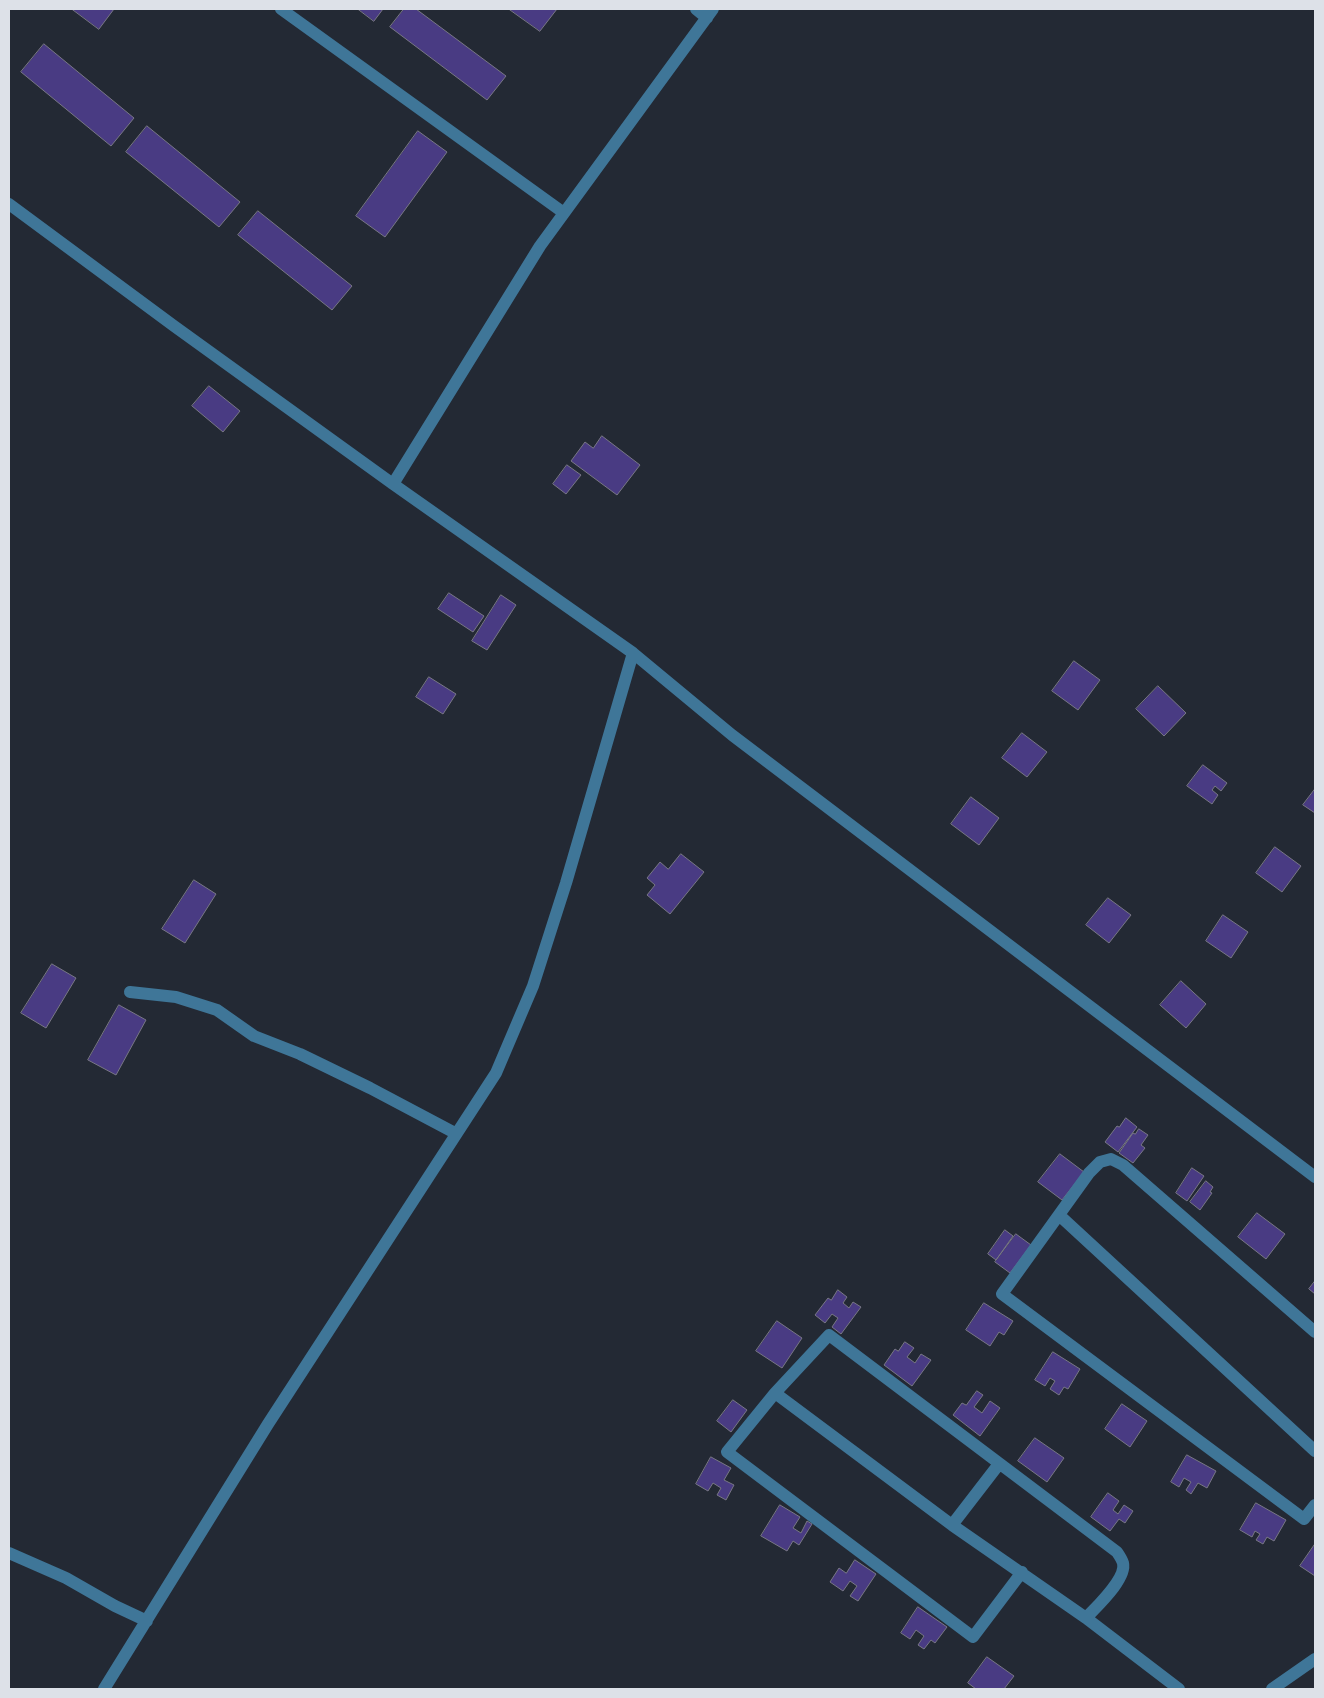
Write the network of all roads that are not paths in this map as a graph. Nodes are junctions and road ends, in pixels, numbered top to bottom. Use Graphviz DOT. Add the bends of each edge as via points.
graph roads {
  1 [pos="280,9"];
  2 [pos="696,9"];
  3 [pos="710,13"];
  4 [pos="9,204"];
  5 [pos="564,213"];
  6 [pos="393,484"];
  7 [pos="634,653"];
  8 [pos="130,992"];
  9 [pos="456,1133"];
  10 [pos="1315,1177"];
  11 [pos="1059,1215"];
  12 [pos="1315,1332"];
  13 [pos="775,1393"];
  14 [pos="1315,1451"];
  15 [pos="999,1464"];
  16 [pos="1315,1505"];
  17 [pos="952,1525"];
  18 [pos="9,1553"];
  19 [pos="1022,1572"];
  20 [pos="1086,1618"];
  21 [pos="147,1621"];
  22 [pos="1315,1659"];
  23 [pos="104,1689"];
  24 [pos="1180,1689"];
  25 [pos="1272,1689"];
  1 -- 5 [label="street"];
  2 -- 3 [label="street"];
  3 -- 5 [label="street"];
  4 -- 6 [label="street"];
  5 -- 6 [label="street" via="540,246"];
  6 -- 7 [label="street"];
  7 -- 9 [label="street" via="533,986 496,1073"];
  7 -- 10 [label="street" via="732,735"];
  8 -- 9 [label="street" via="176,997 217,1010 254,1036 300,1054"];
  9 -- 21 [label="street" via="268,1424"];
  11 -- 12 [label="street" via="1089,1173 1100,1162 1111,1159 1123,1165"];
  11 -- 14 [label="street"];
  11 -- 16 [label="street" via="1002,1294 1304,1519"];
  13 -- 15 [label="street" via="829,1335"];
  13 -- 17 [label="street"];
  13 -- 19 [label="street" via="727,1452 972,1637"];
  15 -- 17 [label="street"];
  15 -- 20 [label="street" via="1117,1552 1123,1564 1122,1574"];
  17 -- 19 [label="street"];
  18 -- 21 [label="street" via="66,1578"];
  19 -- 20 [label="street"];
  20 -- 24 [label="street"];
  21 -- 23 [label="street"];
  22 -- 25 [label="street"];
}
